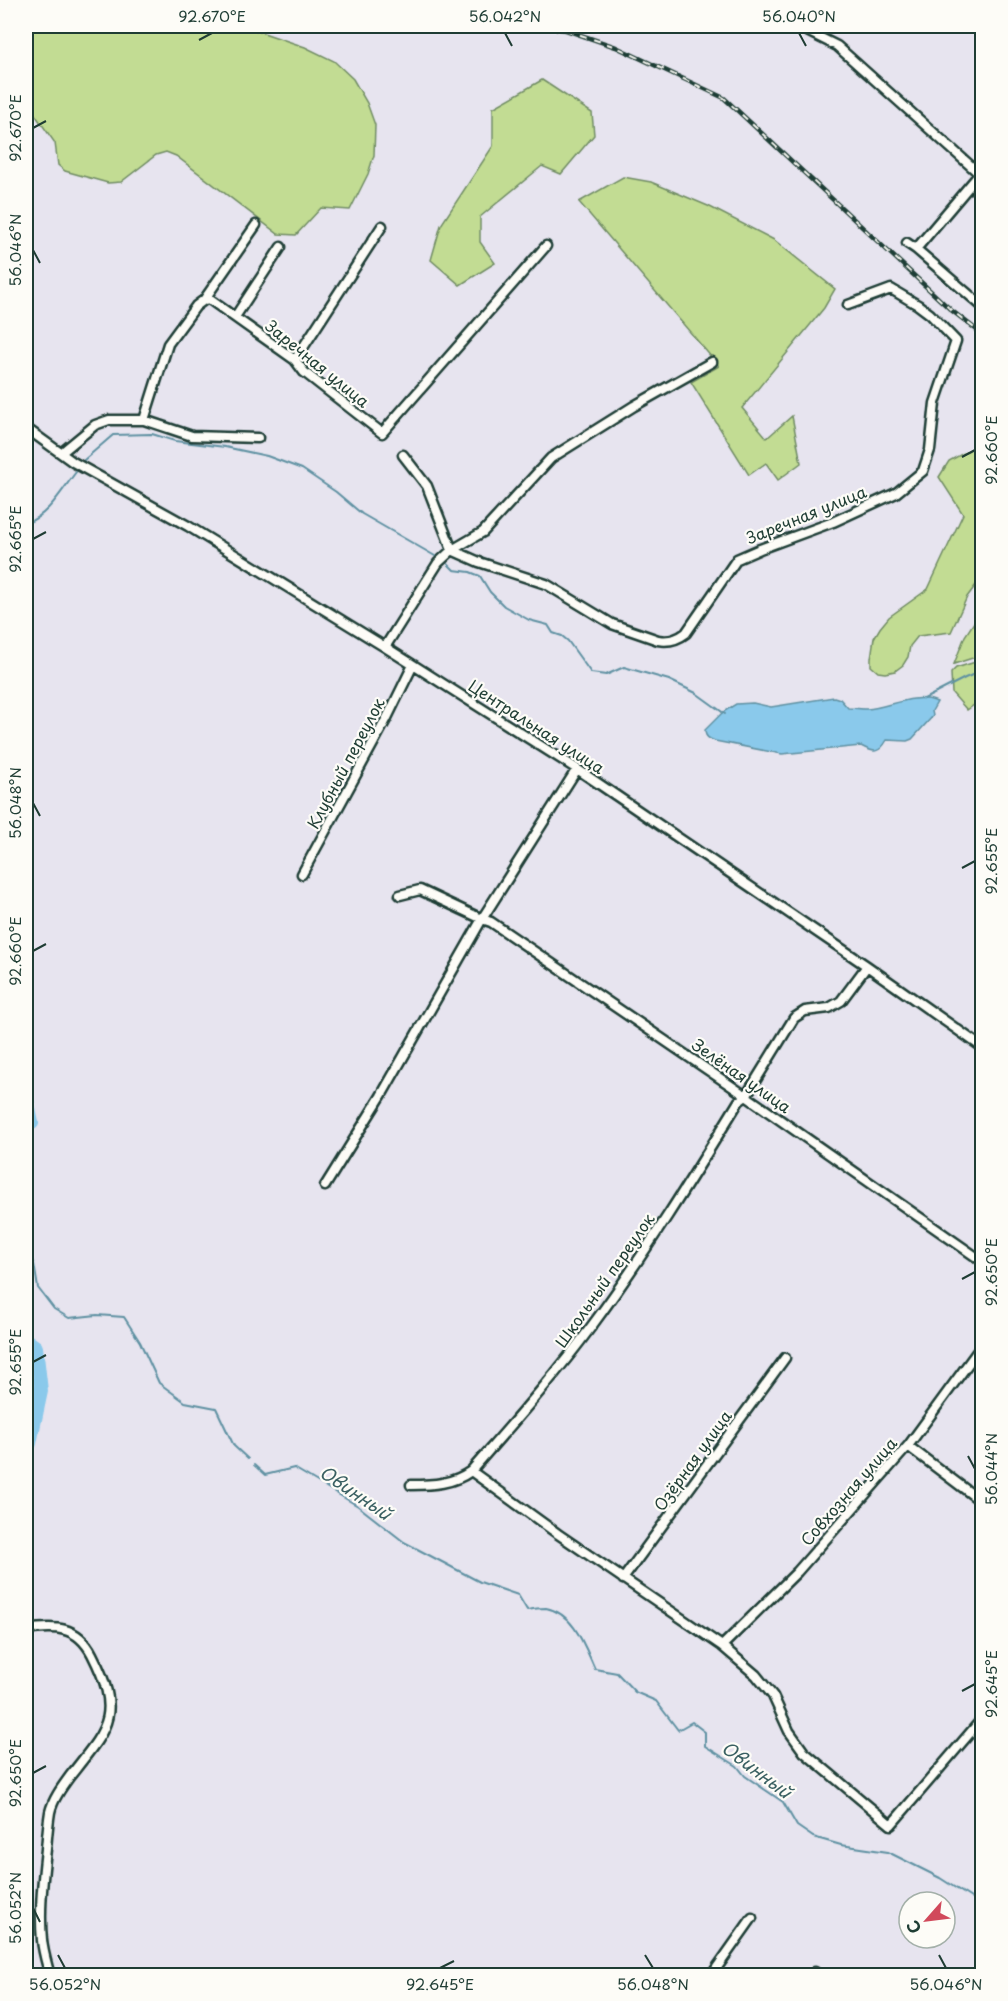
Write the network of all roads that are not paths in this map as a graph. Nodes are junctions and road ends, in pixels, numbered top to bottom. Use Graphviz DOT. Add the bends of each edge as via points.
graph roads {
  1 [pos="797,26"];
  2 [pos="982,173"];
  3 [pos="256,225"];
  4 [pos="382,226"];
  5 [pos="907,243"];
  6 [pos="546,246"];
  7 [pos="281,247"];
  8 [pos="916,249"];
  9 [pos="204,300"];
  10 [pos="849,305"];
  11 [pos="982,306"];
  12 [pos="235,317"];
  13 [pos="295,360"];
  14 [pos="712,362"];
  15 [pos="144,420"];
  16 [pos="26,428"];
  17 [pos="258,438"];
  18 [pos="61,453"];
  19 [pos="403,455"];
  20 [pos="452,550"];
  21 [pos="385,647"];
  22 [pos="413,665"];
  23 [pos="577,769"];
  24 [pos="302,874"];
  25 [pos="400,895"];
  26 [pos="482,920"];
  27 [pos="867,966"];
  28 [pos="982,1047"];
  29 [pos="746,1096"];
  30 [pos="325,1186"];
  31 [pos="982,1261"];
  32 [pos="982,1345"];
  33 [pos="785,1358"];
  34 [pos="908,1446"];
  35 [pos="471,1471"];
  36 [pos="411,1485"];
  37 [pos="982,1502"];
  38 [pos="623,1579"];
  39 [pos="26,1630"];
  40 [pos="722,1646"];
  41 [pos="982,1719"];
  42 [pos="752,1918"];
  43 [pos="50,1976"];
  44 [pos="711,1976"];
  1 -- 2 [label="street" via="837,46"];
  2 -- 8 [label="street"];
  3 -- 9 [label="street"];
  4 -- 13 [label="street"];
  5 -- 8 [label="street"];
  6 -- 13 [label="street, Заречная улица" via="382,433 304,372"];
  7 -- 12 [label="street"];
  8 -- 11 [label="street"];
  9 -- 12 [label="street, Заречная улица"];
  9 -- 15 [label="street" via="168,344"];
  10 -- 20 [label="street, Заречная улица" via="891,289 918,304 956,341 935,403 930,450 922,471 896,493 737,559 681,637 665,641 612,624 553,588"];
  12 -- 13 [label="street, Заречная улица"];
  14 -- 20 [label="street" via="550,458 483,532"];
  15 -- 17 [label="street" via="192,436"];
  15 -- 18 [label="street" via="102,421"];
  16 -- 18 [label="street, Центральная улица"];
  18 -- 21 [label="street, Центральная улица"];
  19 -- 20 [label="street" via="427,486"];
  20 -- 21 [label="street" via="438,563"];
  21 -- 22 [label="street, Центральная улица"];
  22 -- 23 [label="street, Центральная улица"];
  22 -- 24 [label="street, Клубный переулок"];
  23 -- 26 [label="street"];
  23 -- 27 [label="street, Центральная улица"];
  25 -- 26 [label="street, Зелёная улица" via="420,890"];
  26 -- 29 [label="street, Зелёная улица" via="491,922"];
  26 -- 30 [label="street"];
  27 -- 28 [label="street, Центральная улица"];
  27 -- 29 [label="street, Школьный переулок" via="842,1000 794,1018"];
  29 -- 31 [label="street, Зелёная улица"];
  29 -- 35 [label="street, Школьный переулок" via="590,1328 534,1400"];
  32 -- 34 [label="street, Совхозная улица"];
  33 -- 38 [label="street, Озёрная улица"];
  34 -- 37 [label="street"];
  34 -- 40 [label="street, Совхозная улица" via="797,1572"];
  35 -- 36 [label="street" via="452,1481"];
  35 -- 38 [label="street"];
  38 -- 40 [label="street"];
  39 -- 43 [label="street" via="63,1628 83,1640 102,1676 109,1705 102,1735 59,1790 51,1810 41,1912 42,1942"];
  40 -- 41 [label="street" via="768,1689 804,1752 891,1825"];
  42 -- 44 [label="street"];
}
